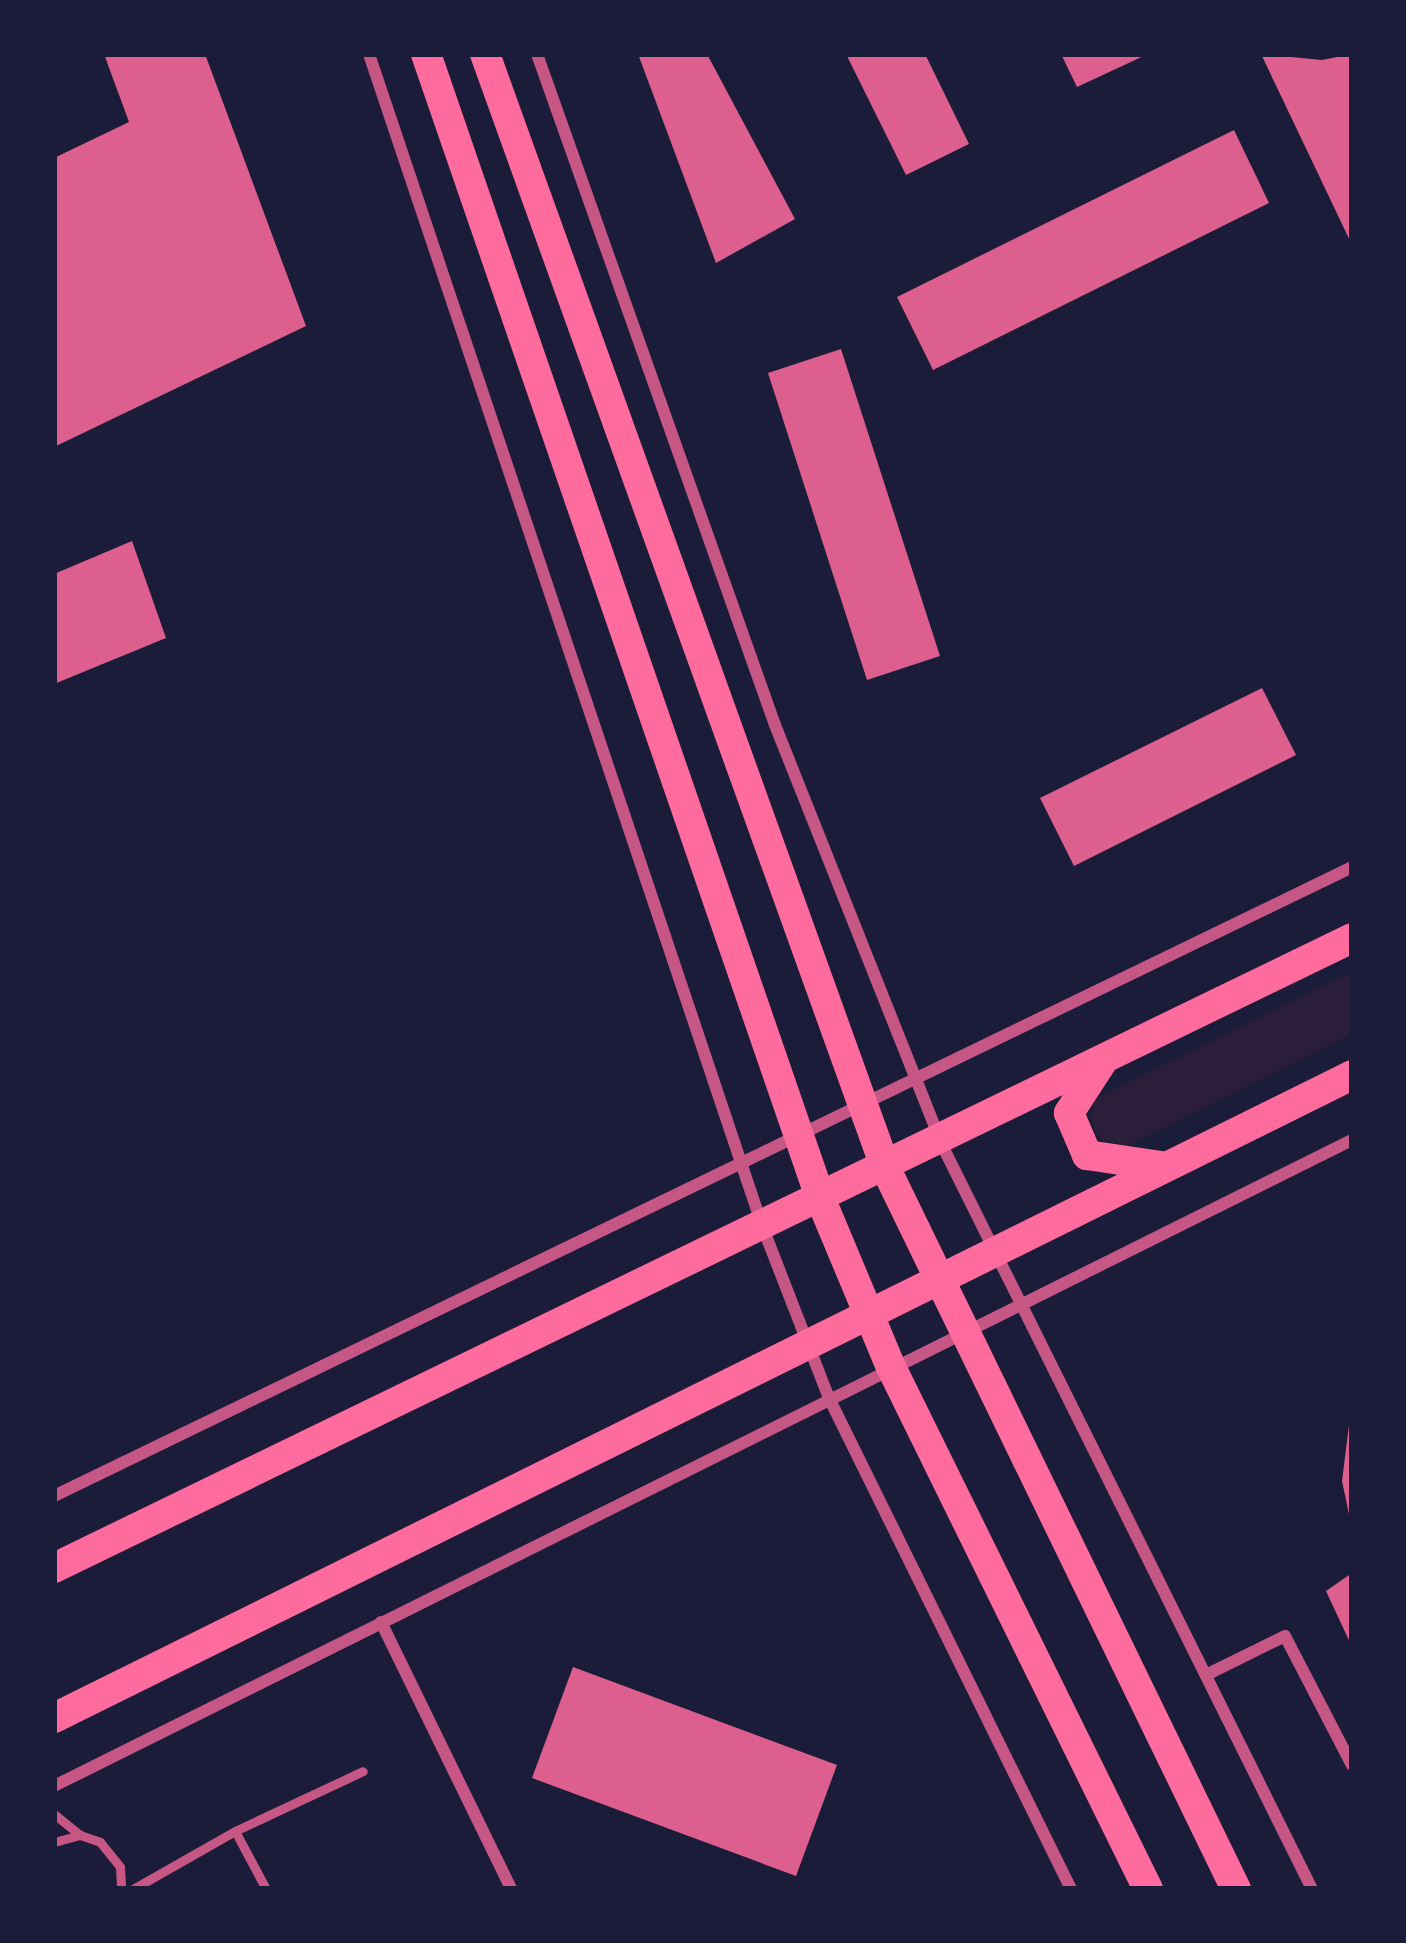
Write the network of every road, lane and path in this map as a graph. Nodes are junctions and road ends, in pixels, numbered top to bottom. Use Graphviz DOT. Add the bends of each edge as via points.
graph roads {
  1 [pos="369,54"];
  2 [pos="426,54"];
  3 [pos="485,54"];
  4 [pos="536,54"];
  5 [pos="1352,867"];
  6 [pos="1352,938"];
  7 [pos="1102,1062"];
  8 [pos="1352,1075"];
  9 [pos="917,1084"];
  10 [pos="862,1109"];
  11 [pos="1352,1140"];
  12 [pos="799,1141"];
  13 [pos="941,1143"];
  14 [pos="1161,1166"];
  15 [pos="742,1168"];
  16 [pos="886,1169"];
  17 [pos="821,1200"];
  18 [pos="763,1228"];
  19 [pos="997,1250"];
  20 [pos="941,1277"];
  21 [pos="1020,1301"];
  22 [pos="867,1313"];
  23 [pos="968,1328"];
  24 [pos="808,1339"];
  25 [pos="891,1367"];
  26 [pos="828,1396"];
  27 [pos="54,1496"];
  28 [pos="54,1568"];
  29 [pos="381,1622"];
  30 [pos="1206,1675"];
  31 [pos="54,1718"];
  32 [pos="1352,1765"];
  33 [pos="362,1771"];
  34 [pos="54,1786"];
  35 [pos="54,1814"];
  36 [pos="235,1831"];
  37 [pos="80,1835"];
  38 [pos="54,1842"];
  39 [pos="122,1889"];
  40 [pos="134,1889"];
  41 [pos="266,1889"];
  42 [pos="511,1889"];
  43 [pos="1070,1889"];
  44 [pos="1148,1889"];
  45 [pos="1236,1889"];
  46 [pos="1312,1889"];
  1 -- 15 [label="street"];
  2 -- 12 [label="main road" via="602,547"];
  3 -- 10 [label="main road"];
  4 -- 9 [label="street" via="646,344 775,724"];
  5 -- 9 [label="street"];
  6 -- 7 [label="main road"];
  7 -- 13 [label="main road"];
  7 -- 14 [label="main road" via="1069,1113 1087,1154"];
  8 -- 14 [label="main road"];
  9 -- 10 [label="street"];
  9 -- 13 [label="street"];
  10 -- 12 [label="street"];
  10 -- 16 [label="main road"];
  11 -- 21 [label="street"];
  12 -- 15 [label="street"];
  12 -- 17 [label="main road"];
  13 -- 16 [label="main road"];
  13 -- 19 [label="street"];
  14 -- 19 [label="main road"];
  15 -- 18 [label="street"];
  15 -- 27 [label="street"];
  16 -- 17 [label="main road"];
  16 -- 20 [label="main road"];
  17 -- 18 [label="main road"];
  17 -- 22 [label="main road"];
  18 -- 24 [label="street"];
  18 -- 28 [label="main road"];
  19 -- 20 [label="main road"];
  19 -- 21 [label="street"];
  20 -- 22 [label="main road"];
  20 -- 23 [label="main road"];
  21 -- 23 [label="street"];
  21 -- 30 [label="street"];
  22 -- 24 [label="main road"];
  22 -- 25 [label="main road"];
  23 -- 25 [label="street"];
  23 -- 45 [label="main road"];
  24 -- 26 [label="street"];
  24 -- 31 [label="main road"];
  25 -- 26 [label="street"];
  25 -- 44 [label="main road"];
  26 -- 29 [label="street"];
  26 -- 43 [label="street"];
  29 -- 34 [label="street"];
  29 -- 42 [label="street"];
  30 -- 32 [label="street" via="1285,1636"];
  30 -- 46 [label="street"];
  33 -- 36 [label="lane"];
  35 -- 37 [label="lane"];
  36 -- 40 [label="lane"];
  36 -- 41 [label="lane"];
  37 -- 38 [label="lane"];
  37 -- 39 [label="lane" via="112,1852"];
}
